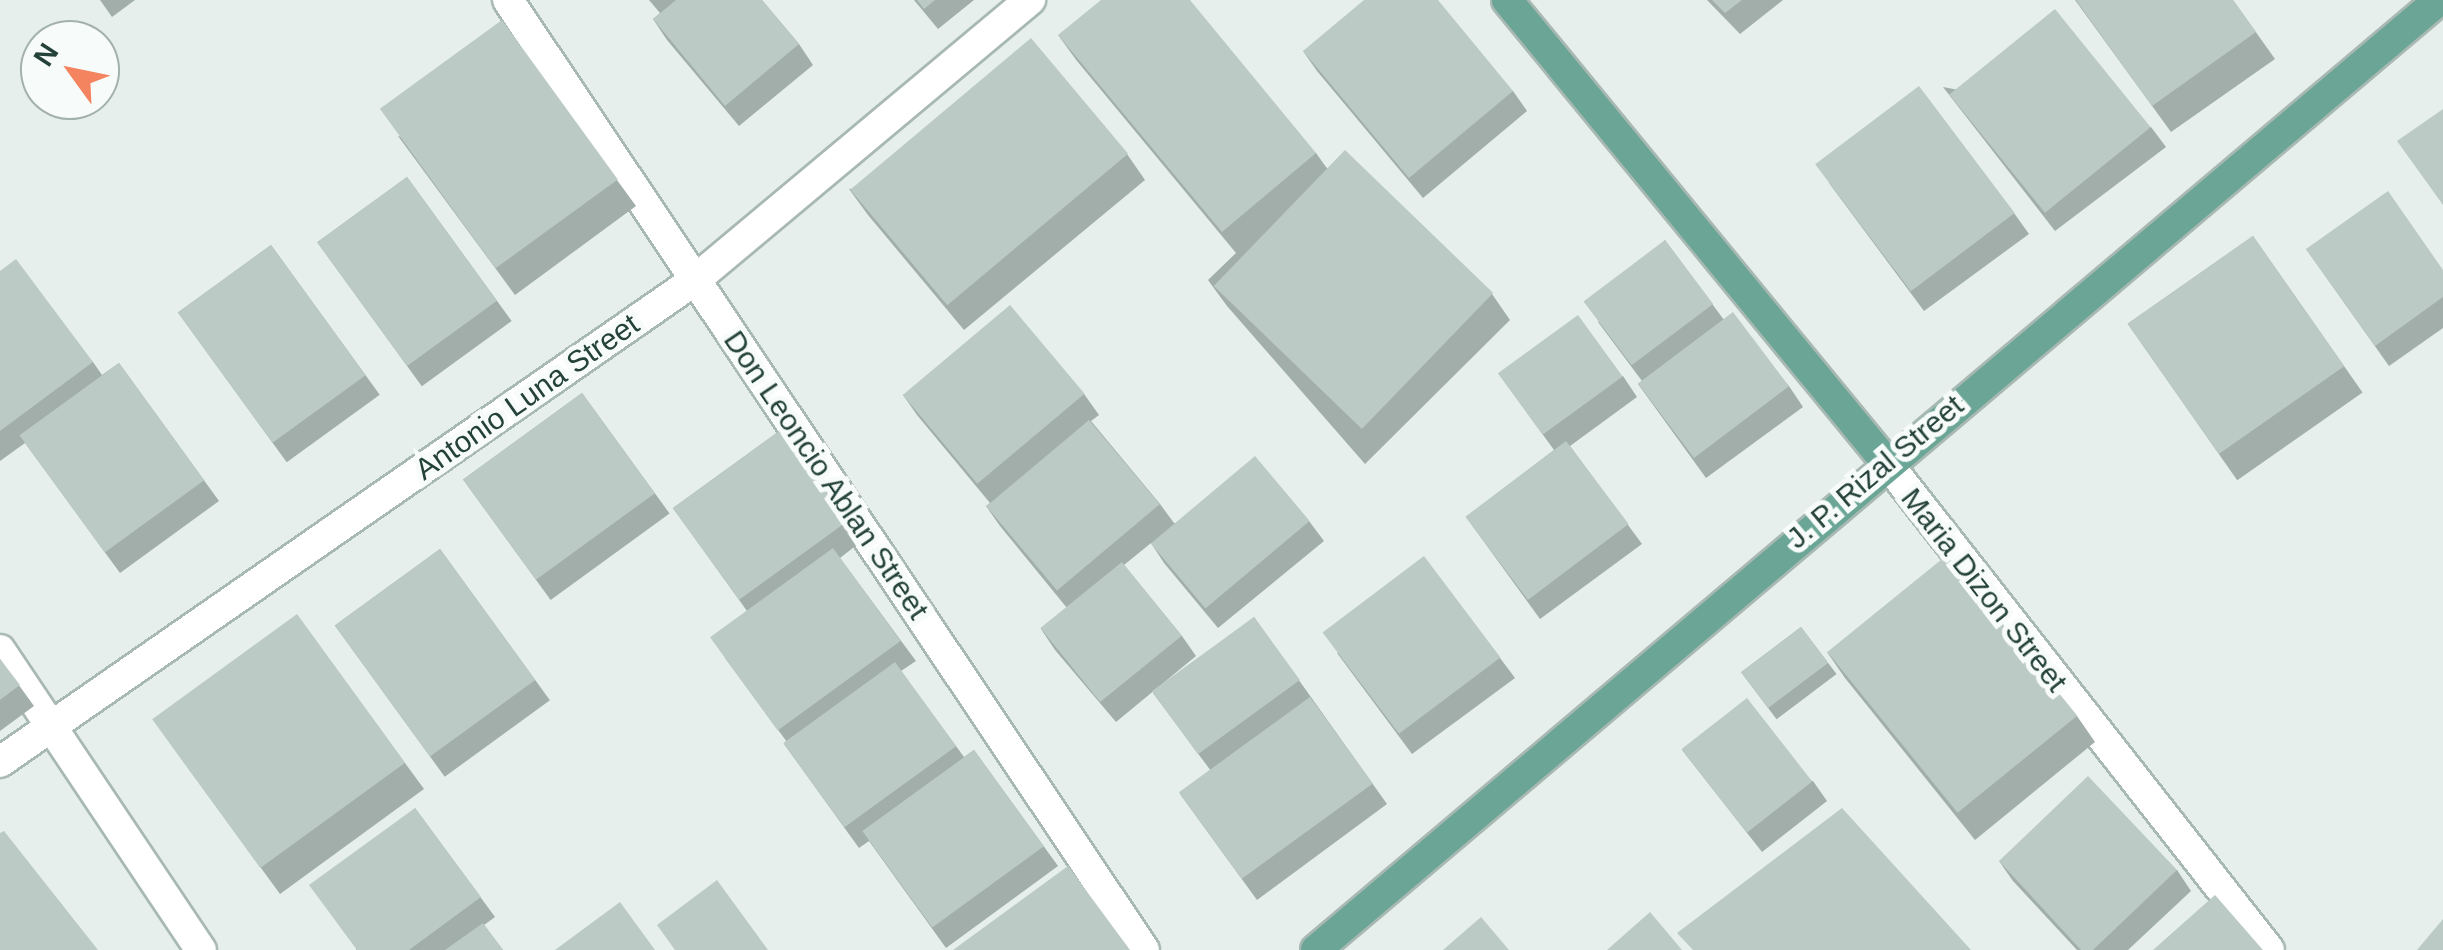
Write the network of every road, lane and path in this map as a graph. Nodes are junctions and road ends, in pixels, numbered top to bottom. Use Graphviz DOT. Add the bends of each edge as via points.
graph roads {
  1 [pos="508,0"];
  2 [pos="1030,0"];
  3 [pos="1507,0"];
  4 [pos="2439,0"];
  5 [pos="695,280"];
  6 [pos="1886,462"];
  7 [pos="0,650"];
  8 [pos="54,727"];
  9 [pos="0,762"];
  10 [pos="201,950"];
  11 [pos="1144,950"];
  12 [pos="1316,950"];
  13 [pos="2269,950"];
  1 -- 5 [label="street, Don Leoncio Ablan Street"];
  2 -- 5 [label="street, Antonio Luna Street"];
  3 -- 6 [label="main road, Maria Dizon Street"];
  4 -- 6 [label="main road, J. P. Rizal Street"];
  5 -- 8 [label="street, Antonio Luna Street"];
  5 -- 11 [label="street, Don Leoncio Ablan Street"];
  6 -- 12 [label="main road, J. P. Rizal Street"];
  6 -- 13 [label="street, Maria Dizon Street"];
  7 -- 8 [label="street"];
  8 -- 9 [label="street, Antonio Luna Street"];
  8 -- 10 [label="street"];
}
